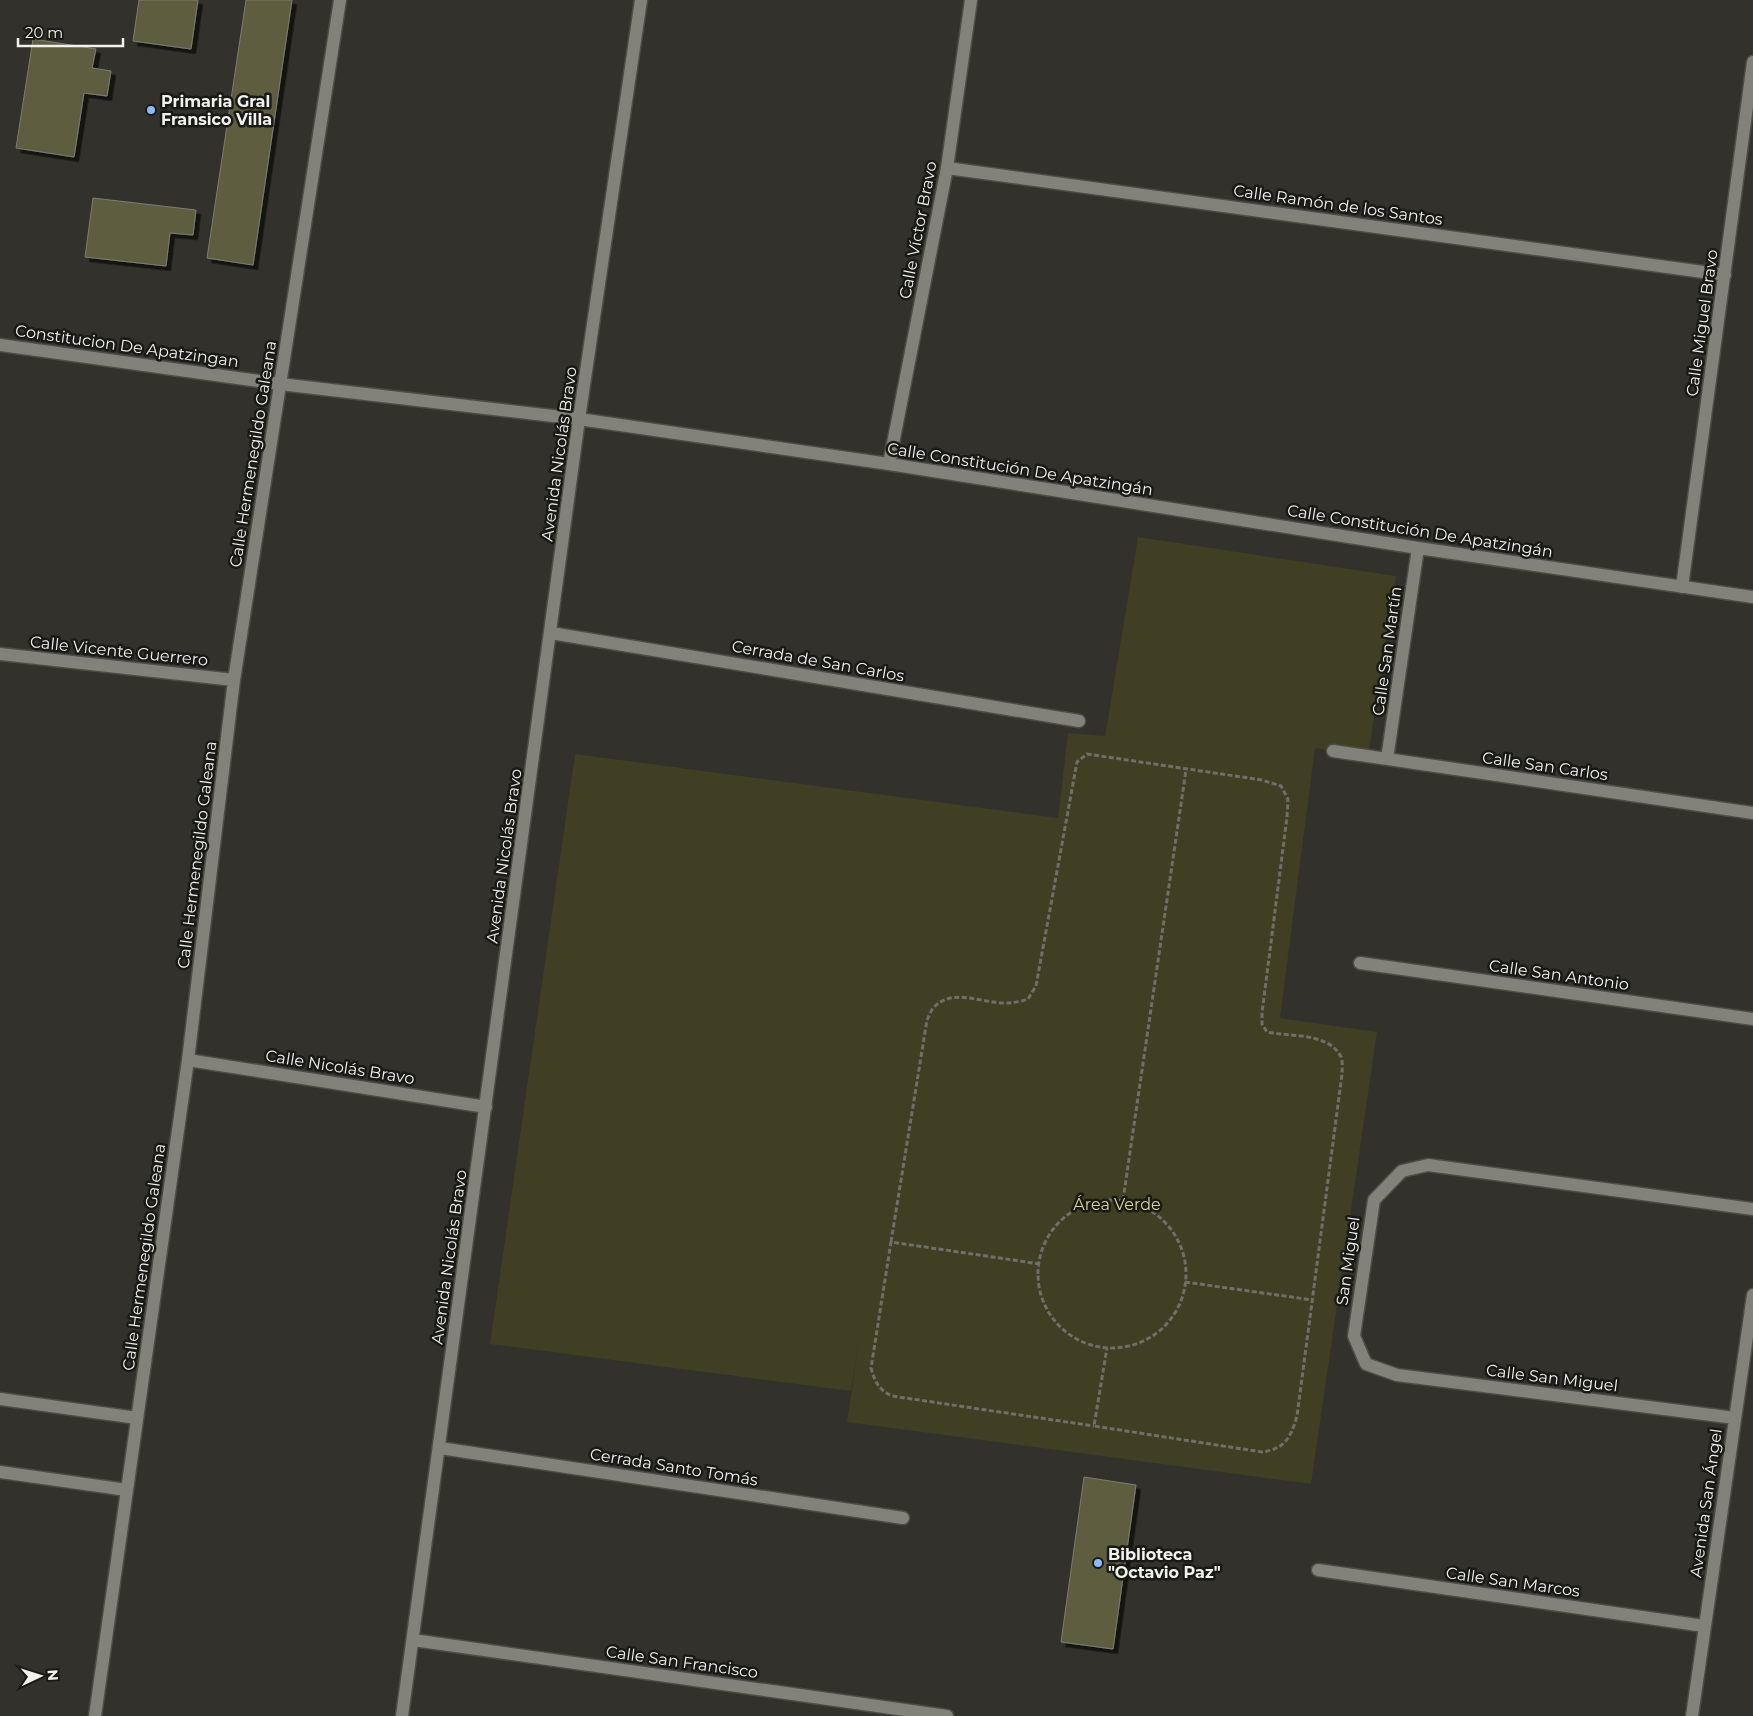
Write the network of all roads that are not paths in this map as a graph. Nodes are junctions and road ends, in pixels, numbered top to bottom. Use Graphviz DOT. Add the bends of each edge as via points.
graph roads {
  1 [pos="340,0"];
  2 [pos="641,0"];
  3 [pos="971,0"];
  4 [pos="1753,62"];
  5 [pos="947,168"];
  6 [pos="1725,275"];
  7 [pos="0,345"];
  8 [pos="280,384"];
  9 [pos="579,419"];
  10 [pos="889,464"];
  11 [pos="1418,548"];
  12 [pos="1682,587"];
  13 [pos="1753,597"];
  14 [pos="551,633"];
  15 [pos="0,654"];
  16 [pos="234,680"];
  17 [pos="1079,722"];
  18 [pos="1333,752"];
  19 [pos="1387,759"];
  20 [pos="1753,813"];
  21 [pos="1360,963"];
  22 [pos="1753,1019"];
  23 [pos="188,1060"];
  24 [pos="486,1107"];
  25 [pos="1753,1209"];
  26 [pos="1753,1295"];
  27 [pos="1366,1364"];
  28 [pos="0,1399"];
  29 [pos="137,1418"];
  30 [pos="1735,1418"];
  31 [pos="440,1448"];
  32 [pos="0,1472"];
  33 [pos="127,1490"];
  34 [pos="903,1518"];
  35 [pos="1318,1570"];
  36 [pos="1704,1626"];
  37 [pos="413,1640"];
  38 [pos="95,1716"];
  39 [pos="402,1716"];
  40 [pos="947,1716"];
  41 [pos="1692,1716"];
  1 -- 8 [label="street, Calle Hermenegildo Galeana"];
  2 -- 9 [label="street, Avenida Nicolás Bravo"];
  3 -- 5 [label="street, Calle Víctor Bravo"];
  4 -- 6 [label="street, Calle Miguel Bravo"];
  5 -- 6 [label="street, Calle Ramón de los Santos"];
  5 -- 10 [label="street, Calle Víctor Bravo"];
  6 -- 12 [label="street, Calle Miguel Bravo"];
  7 -- 8 [label="street, Constitucion De Apatzingan"];
  8 -- 9 [label="street, Calle Constitución De Apatzingán"];
  8 -- 16 [label="street, Calle Hermenegildo Galeana"];
  9 -- 10 [label="street, Calle Constitución De Apatzingán"];
  9 -- 14 [label="street, Avenida Nicolás Bravo"];
  10 -- 11 [label="street, Calle Constitución De Apatzingán"];
  11 -- 12 [label="street, Calle Constitución De Apatzingán"];
  11 -- 19 [label="street, Calle San Martín"];
  12 -- 13 [label="street, Calle Constitución De Apatzingán"];
  14 -- 17 [label="street, Cerrada de San Carlos"];
  14 -- 24 [label="street, Avenida Nicolás Bravo"];
  15 -- 16 [label="street, Calle Vicente Guerrero"];
  16 -- 23 [label="street, Calle Hermenegildo Galeana"];
  18 -- 19 [label="street, Calle San Carlos"];
  19 -- 20 [label="street, Calle San Carlos"];
  21 -- 22 [label="street, Calle San Antonio"];
  23 -- 24 [label="street, Calle Nicolás Bravo"];
  23 -- 29 [label="street, Calle Hermenegildo Galeana"];
  24 -- 31 [label="street, Avenida Nicolás Bravo"];
  25 -- 27 [label="street, San Miguel" via="1428,1165 1402,1171 1374,1200 1354,1336"];
  26 -- 30 [label="street, Avenida San Ángel"];
  27 -- 30 [label="street, Calle San Miguel" via="1397,1375"];
  28 -- 29 [label="street"];
  29 -- 33 [label="street, Calle Hermenegildo Galeana"];
  30 -- 36 [label="street, Avenida San Ángel"];
  31 -- 34 [label="street, Cerrada Santo Tomás"];
  31 -- 37 [label="street, Avenida Nicolás Bravo"];
  32 -- 33 [label="street"];
  33 -- 38 [label="street, Calle Hermenegildo Galeana"];
  35 -- 36 [label="street, Calle San Marcos"];
  36 -- 41 [label="street, Avenida San Ángel"];
  37 -- 39 [label="street, Avenida Nicolás Bravo"];
  37 -- 40 [label="street, Calle San Francisco"];
}
